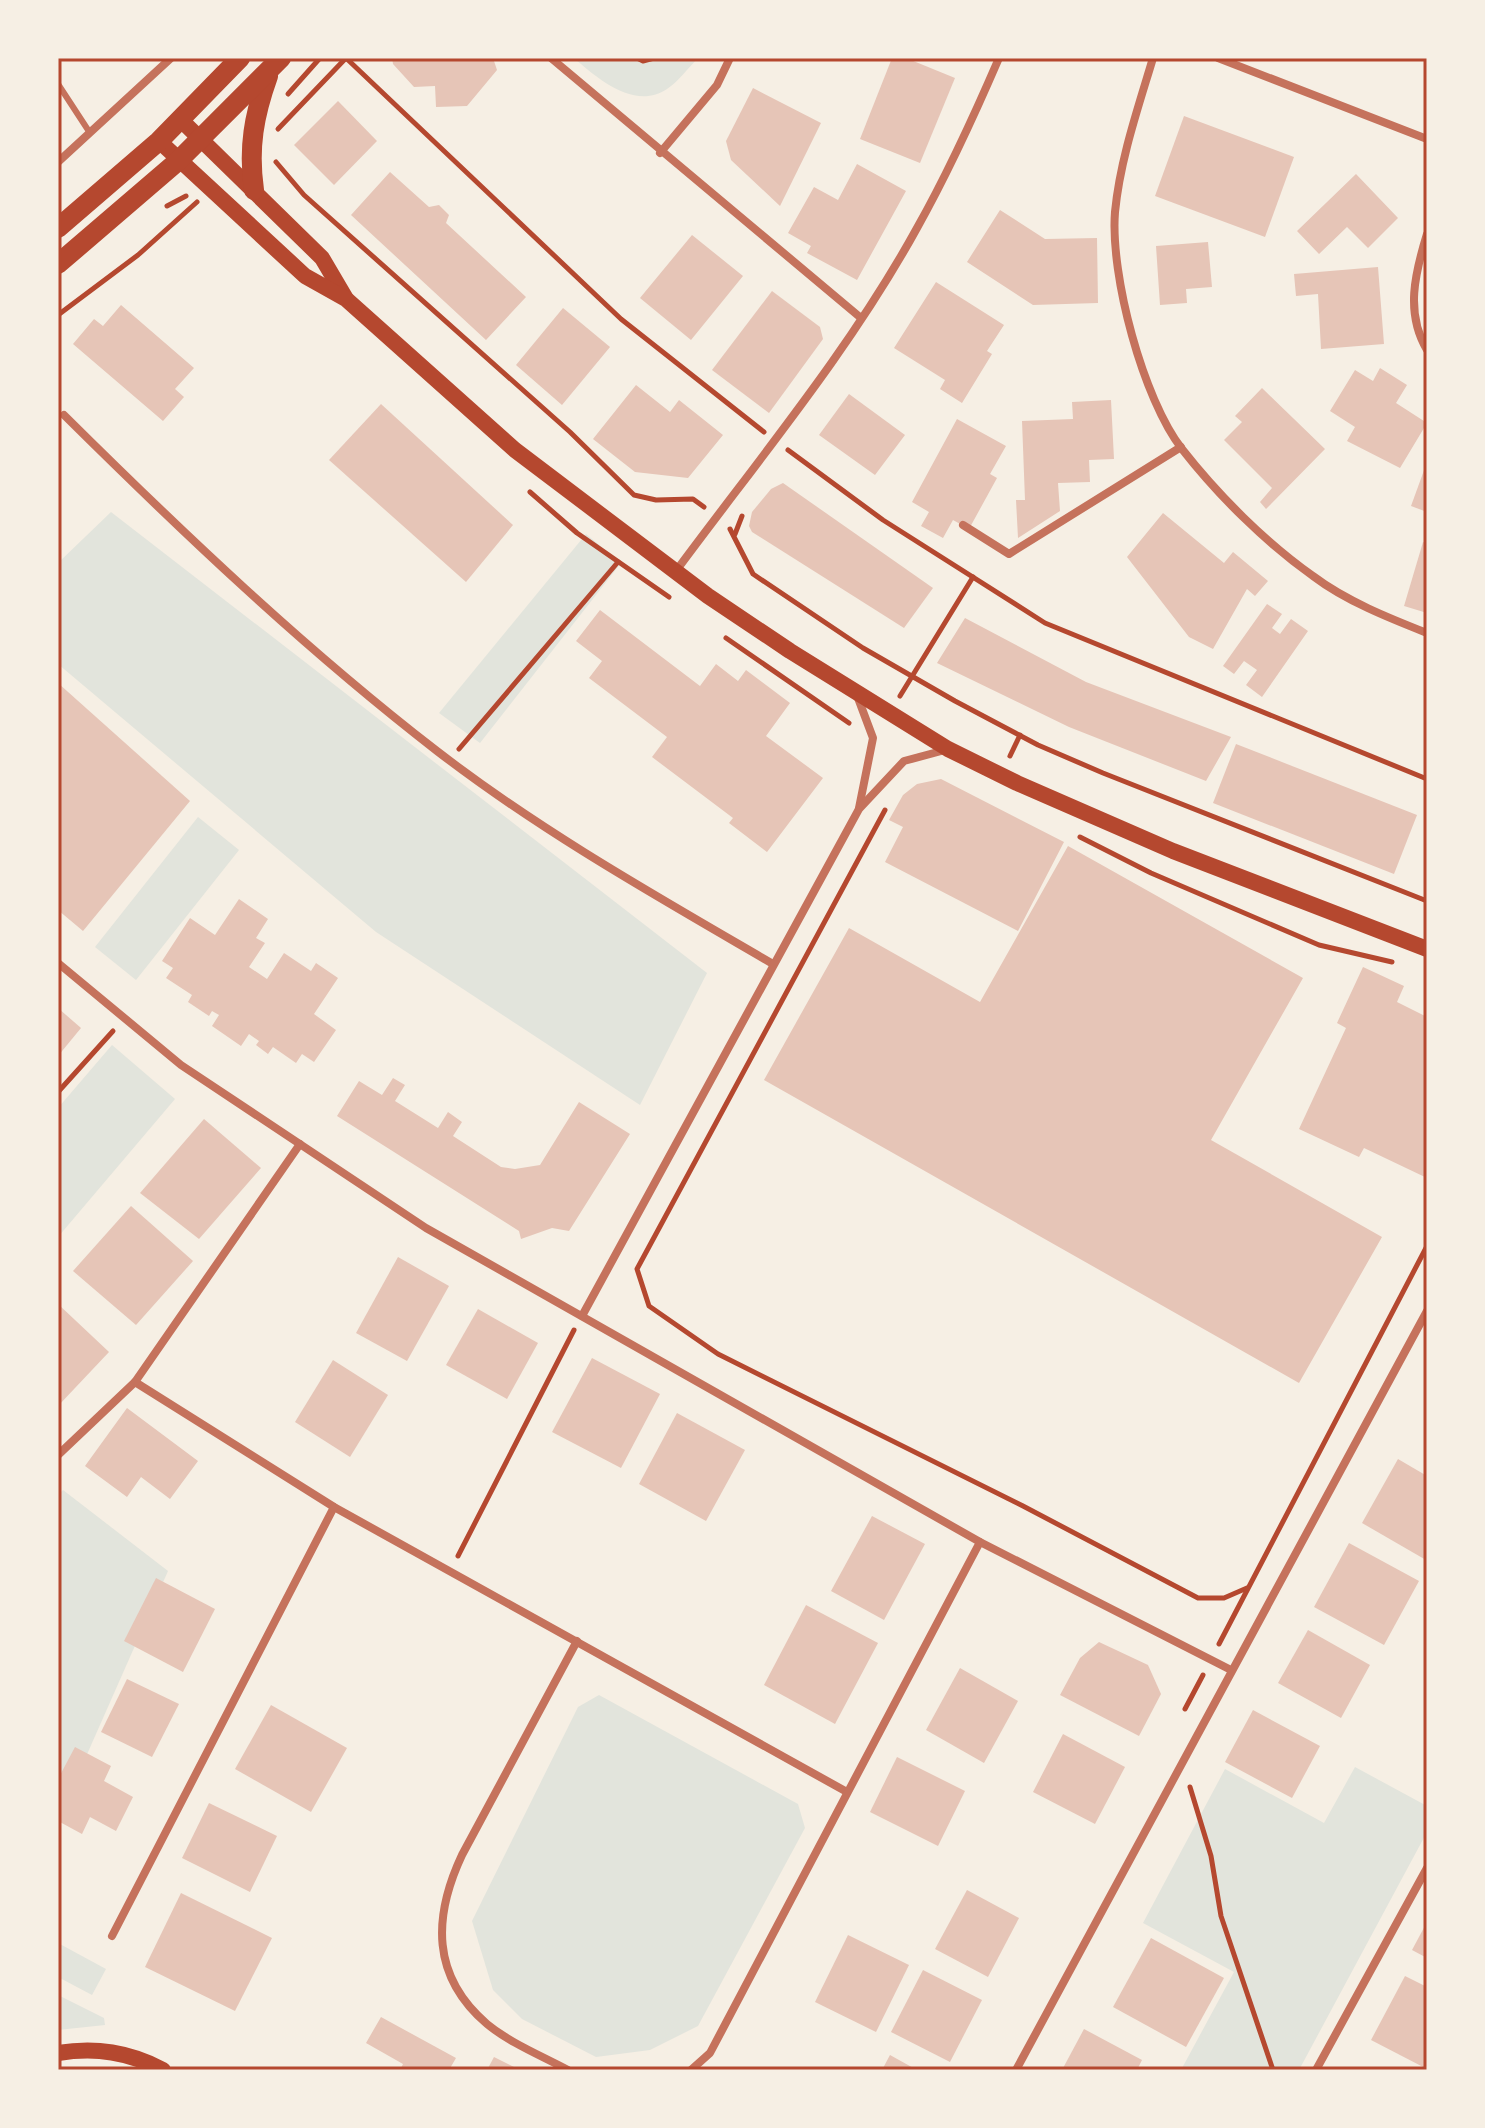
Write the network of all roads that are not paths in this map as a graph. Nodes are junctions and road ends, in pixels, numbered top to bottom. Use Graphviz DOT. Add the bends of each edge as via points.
graph roads {
  1 [pos="171,58"];
  2 [pos="240,58"];
  3 [pos="551,58"];
  4 [pos="730,58"];
  5 [pos="999,58"];
  6 [pos="1153,58"];
  7 [pos="1218,58"];
  8 [pos="276,63"];
  9 [pos="58,84"];
  10 [pos="181,120"];
  11 [pos="90,133"];
  12 [pos="1427,139"];
  13 [pos="200,140"];
  14 [pos="159,141"];
  15 [pos="660,153"];
  16 [pos="178,161"];
  17 [pos="58,162"];
  18 [pos="254,190"];
  19 [pos="58,228"];
  20 [pos="1427,234"];
  21 [pos="58,264"];
  22 [pos="346,299"];
  23 [pos="861,318"];
  24 [pos="1427,350"];
  25 [pos="64,415"];
  26 [pos="1181,447"];
  27 [pos="963,525"];
  28 [pos="675,572"];
  29 [pos="1427,633"];
  30 [pos="856,692"];
  31 [pos="948,749"];
  32 [pos="859,809"];
  33 [pos="1427,949"];
  34 [pos="58,963"];
  35 [pos="773,964"];
  36 [pos="300,1144"];
  37 [pos="1427,1311"];
  38 [pos="582,1316"];
  39 [pos="135,1382"];
  40 [pos="58,1455"];
  41 [pos="334,1507"];
  42 [pos="980,1542"];
  43 [pos="577,1641"];
  44 [pos="1231,1670"];
  45 [pos="847,1792"];
  46 [pos="1427,1868"];
  47 [pos="112,1936"];
  48 [pos="58,2053"];
  49 [pos="163,2070"];
  50 [pos="568,2070"];
  51 [pos="691,2070"];
  52 [pos="1016,2070"];
  53 [pos="1316,2070"];
  1 -- 11 [label="street"];
  2 -- 10 [label="main road"];
  3 -- 15 [label="street"];
  4 -- 15 [label="street" via="717,85"];
  5 -- 23 [label="street" via="916,230"];
  6 -- 26 [label="street" via="1115,213 1118,272 1136,346"];
  7 -- 12 [label="street"];
  8 -- 13 [label="main road"];
  8 -- 18 [label="main road" via="257,106 249,158"];
  9 -- 11 [label="lane"];
  10 -- 13 [label="main road"];
  10 -- 14 [label="main road"];
  11 -- 17 [label="street"];
  13 -- 16 [label="main road"];
  13 -- 18 [label="main road"];
  14 -- 16 [label="main road"];
  14 -- 19 [label="main road"];
  15 -- 23 [label="street"];
  16 -- 21 [label="main road"];
  16 -- 22 [label="main road" via="305,276"];
  18 -- 22 [label="main road" via="322,258"];
  20 -- 24 [label="street" via="1414,316"];
  22 -- 28 [label="main road" via="515,450"];
  23 -- 28 [label="street"];
  25 -- 35 [label="street" via="310,648 450,760 594,859"];
  26 -- 27 [label="street" via="1009,554"];
  26 -- 29 [label="street" via="1246,518 1314,577"];
  28 -- 30 [label="main road"];
  30 -- 31 [label="main road"];
  30 -- 32 [label="street" via="873,738"];
  31 -- 32 [label="street" via="904,761"];
  31 -- 33 [label="main road" via="1147,841"];
  32 -- 35 [label="street"];
  34 -- 36 [label="street" via="181,1065"];
  35 -- 38 [label="street"];
  36 -- 38 [label="street" via="426,1228"];
  36 -- 39 [label="street"];
  37 -- 44 [label="street"];
  38 -- 42 [label="street"];
  39 -- 40 [label="street"];
  39 -- 41 [label="street"];
  41 -- 43 [label="street"];
  41 -- 47 [label="street"];
  42 -- 44 [label="street"];
  42 -- 45 [label="street"];
  43 -- 45 [label="street"];
  43 -- 50 [label="street" via="462,1855 440,1917 443,1950 463,2000 489,2026"];
  44 -- 52 [label="street"];
  45 -- 51 [label="street" via="710,2053"];
  46 -- 53 [label="street"];
  48 -- 49 [label="main road" via="111,2051"];
}
